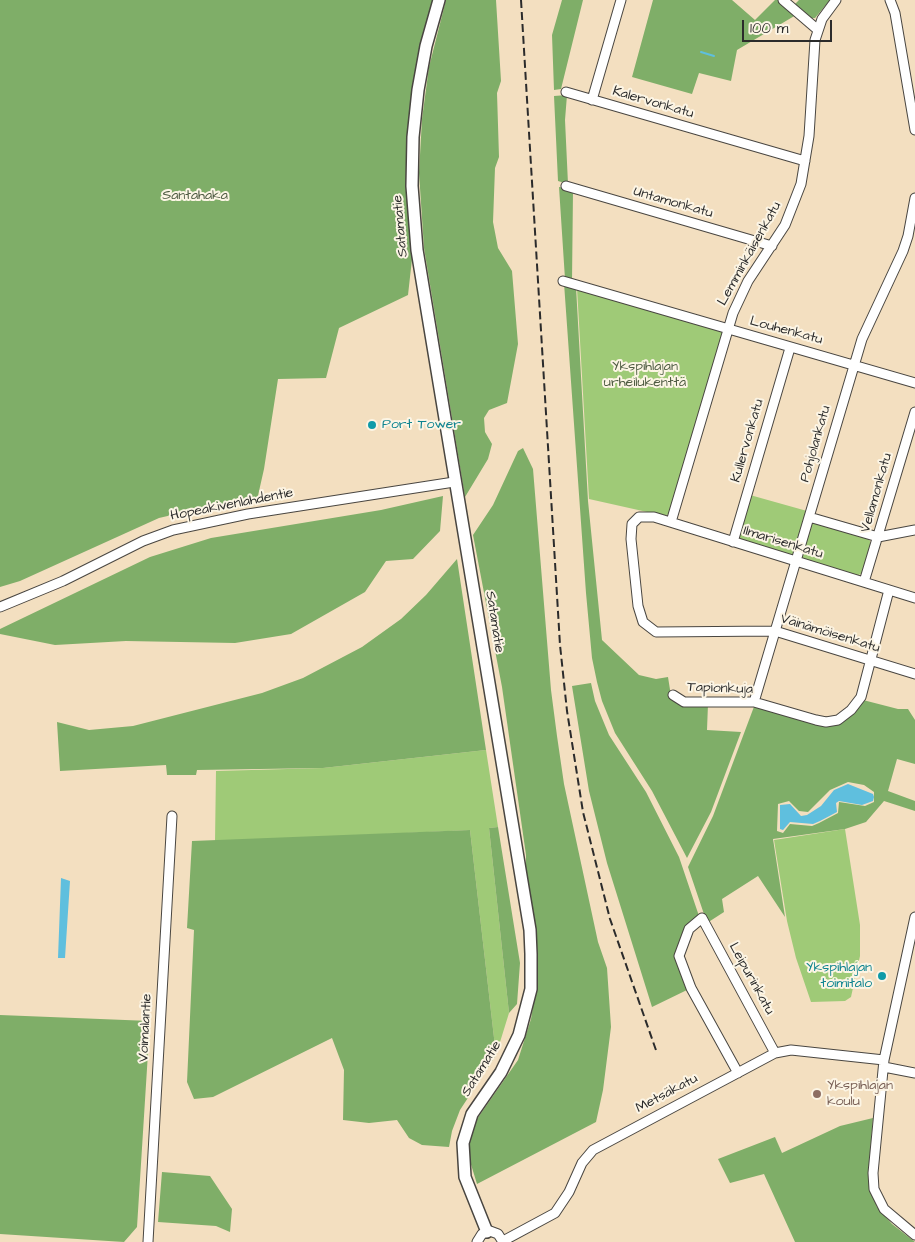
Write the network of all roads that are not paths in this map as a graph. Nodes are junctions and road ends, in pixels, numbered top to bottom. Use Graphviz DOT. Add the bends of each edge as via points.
graph roads {
  1 [pos="439,0"];
  2 [pos="621,0"];
  3 [pos="783,0"];
  4 [pos="836,0"];
  5 [pos="890,0"];
  6 [pos="818,30"];
  7 [pos="566,92"];
  8 [pos="592,100"];
  9 [pos="915,130"];
  10 [pos="805,161"];
  11 [pos="566,186"];
  12 [pos="915,198"];
  13 [pos="772,246"];
  14 [pos="563,281"];
  15 [pos="727,329"];
  16 [pos="790,348"];
  17 [pos="854,364"];
  18 [pos="915,383"];
  19 [pos="915,412"];
  20 [pos="454,482"];
  21 [pos="643,516"];
  22 [pos="809,517"];
  23 [pos="671,522"];
  24 [pos="915,530"];
  25 [pos="878,537"];
  26 [pos="733,542"];
  27 [pos="796,561"];
  28 [pos="864,582"];
  29 [pos="889,590"];
  30 [pos="915,598"];
  31 [pos="0,607"];
  32 [pos="776,631"];
  33 [pos="870,661"];
  34 [pos="915,674"];
  35 [pos="673,695"];
  36 [pos="754,702"];
  37 [pos="172,816"];
  38 [pos="915,917"];
  39 [pos="910,961"];
  40 [pos="775,1053"];
  41 [pos="884,1064"];
  42 [pos="738,1073"];
  43 [pos="915,1073"];
  44 [pos="487,1232"];
  45 [pos="915,1235"];
  46 [pos="503,1241"];
  47 [pos="148,1242"];
  48 [pos="477,1242"];
  1 -- 20 [label="main road, Satamatie" via="418,90 412,186 417,250"];
  2 -- 8 [label="street, Kalervonkatu"];
  3 -- 6 [label="street"];
  4 -- 6 [label="street, Lemminkäisenkatu"];
  5 -- 9 [label="street"];
  6 -- 10 [label="street, Lemminkäisenkatu" via="812,57"];
  7 -- 8 [label="street"];
  8 -- 10 [label="street, Kalervonkatu"];
  10 -- 13 [label="street, Lemminkäisenkatu" via="792,208"];
  11 -- 13 [label="street, Untamonkatu"];
  12 -- 17 [label="street, Pohjolankatu" via="908,236 868,321"];
  13 -- 15 [label="street, Lemminkäisenkatu" via="748,281"];
  14 -- 15 [label="street, Louhenkatu"];
  15 -- 16 [label="street, Louhenkatu"];
  15 -- 23 [label="street, Lemminkäisenkatu"];
  16 -- 17 [label="street, Louhenkatu"];
  16 -- 26 [label="street, Kullervonkatu"];
  17 -- 18 [label="street, Louhenkatu"];
  17 -- 22 [label="street, Pohjolankatu"];
  19 -- 25 [label="street, Vellamonkatu"];
  20 -- 31 [label="street, Hopeakivenlahdentie" via="248,514 173,530"];
  20 -- 44 [label="main road, Satamatie" via="530,930 531,989 517,1040 496,1082 472,1114 463,1143 465,1177"];
  21 -- 23 [label="street, Ilmarisenkatu"];
  21 -- 32 [label="street, Väinämöisenkatu" via="632,524 631,540 638,606 643,622 649,628 663,634"];
  22 -- 25 [label="street"];
  22 -- 27 [label="street, Pohjolankatu"];
  23 -- 26 [label="street, Ilmarisenkatu"];
  24 -- 25 [label="street"];
  25 -- 28 [label="street, Vellamonkatu"];
  26 -- 27 [label="street, Ilmarisenkatu"];
  27 -- 28 [label="street, Ilmarisenkatu"];
  27 -- 32 [label="street, Pohjolankatu"];
  28 -- 29 [label="street, Ilmarisenkatu"];
  29 -- 30 [label="street, Ilmarisenkatu"];
  29 -- 33 [label="street"];
  32 -- 33 [label="street, Väinämöisenkatu"];
  32 -- 36 [label="street, Pohjolankatu"];
  33 -- 34 [label="street, Väinämöisenkatu"];
  33 -- 36 [label="street, Tapionkuja" via="861,697 838,720 826,722"];
  35 -- 36 [label="street, Tapionkuja" via="684,702"];
  37 -- 47 [label="street, Voimalantie"];
  38 -- 39 [label="street"];
  39 -- 41 [label="street"];
  40 -- 41 [label="street, Metsäkatu" via="791,1050"];
  40 -- 42 [label="street, Metsäkatu"];
  40 -- 42 [label="street, Leipurinkatu" via="702,918 689,930 679,956 691,988"];
  41 -- 43 [label="street, Metsäkatu"];
  41 -- 45 [label="street" via="874,1189 884,1209"];
  42 -- 46 [label="street, Metsäkatu" via="593,1150 582,1163 569,1192 555,1212"];
  44 -- 46 [label="street" via="498,1234"];
  44 -- 48 [label="street"];
}
